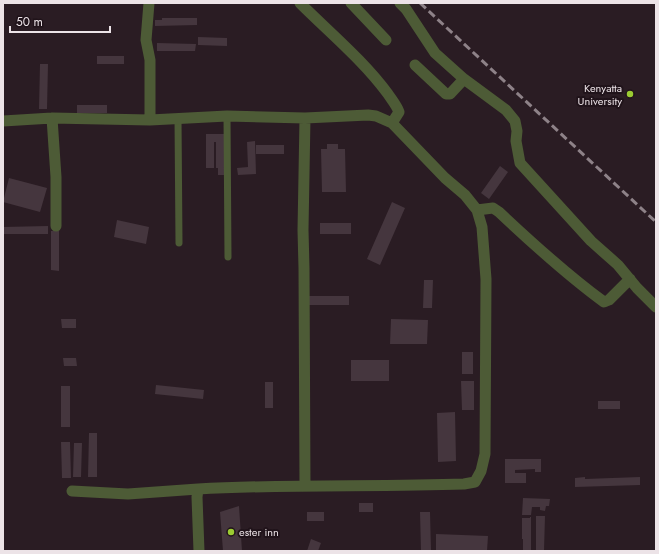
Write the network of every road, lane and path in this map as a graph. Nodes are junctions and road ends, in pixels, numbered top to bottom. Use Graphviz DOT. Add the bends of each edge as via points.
graph roads {
  1 [pos="149,3"];
  2 [pos="300,3"];
  3 [pos="352,3"];
  4 [pos="400,3"];
  5 [pos="386,40"];
  6 [pos="415,65"];
  7 [pos="464,79"];
  8 [pos="227,116"];
  9 [pos="52,118"];
  10 [pos="178,118"];
  11 [pos="305,118"];
  12 [pos="150,120"];
  13 [pos="3,121"];
  14 [pos="392,123"];
  15 [pos="478,210"];
  16 [pos="56,226"];
  17 [pos="179,243"];
  18 [pos="228,257"];
  19 [pos="630,279"];
  20 [pos="656,307"];
  21 [pos="305,486"];
  22 [pos="198,489"];
  23 [pos="72,491"];
  24 [pos="200,551"];
  1 -- 12 [label="street" via="146,40 150,71"];
  2 -- 14 [label="street" via="383,88 398,108 399,112"];
  3 -- 5 [label="street"];
  4 -- 7 [label="street" via="435,53"];
  6 -- 7 [label="street" via="446,94 450,94"];
  7 -- 19 [label="street" via="506,110 516,121 520,162"];
  8 -- 10 [label="street"];
  8 -- 11 [label="street"];
  8 -- 18 [label="lane"];
  9 -- 12 [label="street"];
  9 -- 13 [label="street"];
  9 -- 16 [label="street"];
  10 -- 12 [label="street"];
  10 -- 17 [label="lane"];
  11 -- 14 [label="street" via="368,115"];
  11 -- 21 [label="street"];
  14 -- 15 [label="street"];
  15 -- 19 [label="street" via="493,208 499,212 570,276 604,302"];
  15 -- 21 [label="street" via="486,279 486,410 485,454 481,472 475,482 392,486"];
  19 -- 20 [label="street"];
  21 -- 22 [label="street"];
  22 -- 23 [label="street" via="128,494"];
  22 -- 24 [label="street"];
}
